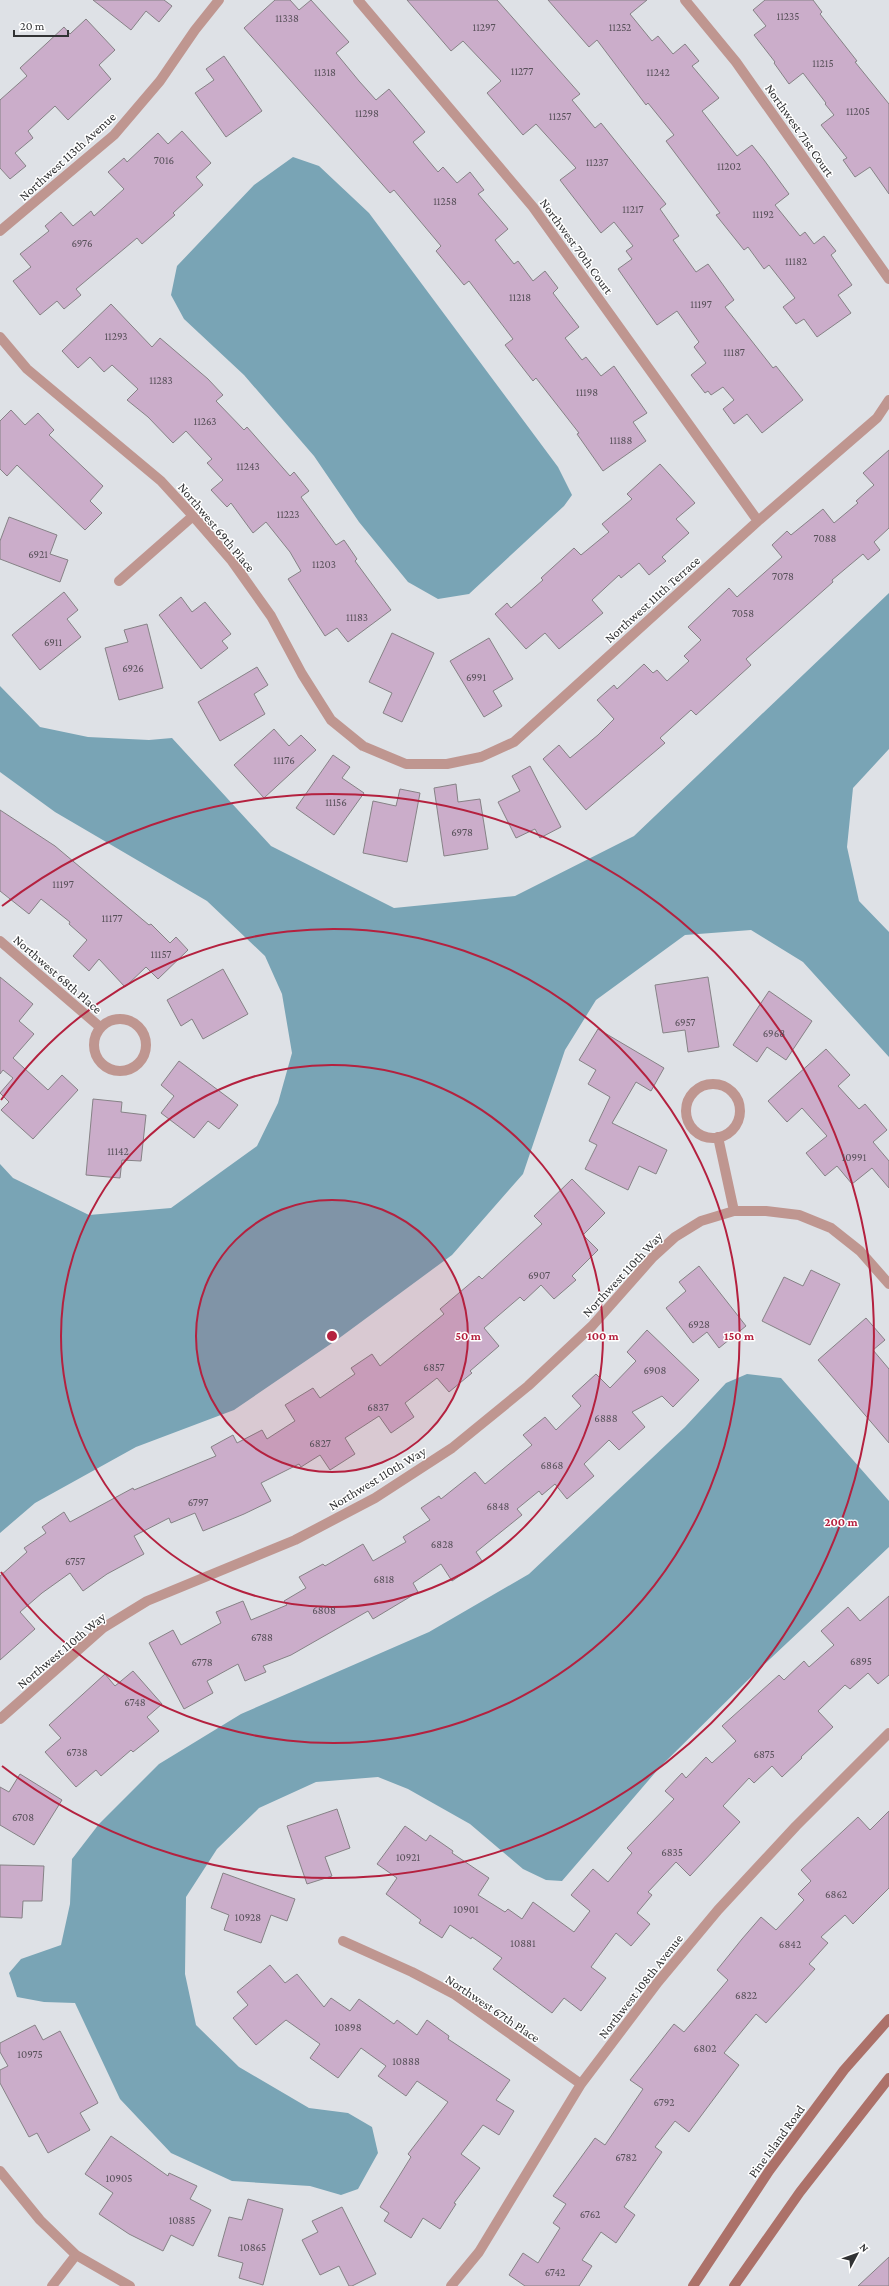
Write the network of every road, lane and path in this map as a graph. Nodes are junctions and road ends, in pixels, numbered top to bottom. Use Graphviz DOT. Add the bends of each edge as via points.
graph roads {
  1 [pos="219,0"];
  2 [pos="358,0"];
  3 [pos="684,0"];
  4 [pos="0,231"];
  5 [pos="889,279"];
  6 [pos="0,337"];
  7 [pos="889,400"];
  8 [pos="193,516"];
  9 [pos="758,521"];
  10 [pos="119,581"];
  11 [pos="406,764"];
  12 [pos="0,941"];
  13 [pos="100,1027"];
  14 [pos="718,1137"];
  15 [pos="734,1211"];
  16 [pos="889,1284"];
  17 [pos="0,1719"];
  18 [pos="889,1734"];
  19 [pos="343,1941"];
  20 [pos="889,2019"];
  21 [pos="889,2078"];
  22 [pos="581,2084"];
  23 [pos="0,2171"];
  24 [pos="76,2255"];
  25 [pos="52,2286"];
  26 [pos="130,2286"];
  27 [pos="451,2286"];
  28 [pos="693,2286"];
  29 [pos="734,2286"];
  1 -- 4 [label="street, Northwest 113th Avenue" via="160,81 114,135"];
  2 -- 9 [label="street, Northwest 70th Court" via="533,207"];
  3 -- 5 [label="street, Northwest 71st Court" via="736,62"];
  6 -- 8 [label="street, Northwest 69th Place" via="27,369 161,481"];
  7 -- 9 [label="street, Northwest 111th Terrace" via="877,418"];
  8 -- 10 [label="street"];
  8 -- 11 [label="street, Northwest 69th Place" via="232,561 271,616 330,720 363,746"];
  9 -- 11 [label="street, Northwest 111th Terrace" via="514,742 481,757 447,764"];
  12 -- 13 [label="street, Northwest 68th Place"];
  13 -- 13 [label="street, Northwest 68th Place" via="110,1020 123,1018 138,1026 146,1041 146,1050 137,1065 121,1071 112,1070 101,1063 94,1052 93,1043"];
  14 -- 14 [label="street" via="734,1128 740,1106 727,1087 709,1084 700,1086 691,1095 686,1107 686,1116 694,1130 701,1135"];
  14 -- 15 [label="street"];
  15 -- 16 [label="street" via="799,1215 831,1228 860,1251"];
  15 -- 17 [label="street, Northwest 110th Way" via="701,1221 675,1237 592,1326 528,1386 452,1448 375,1498 295,1540 147,1601 103,1628"];
  18 -- 22 [label="street, Northwest 108th Avenue" via="802,1820 718,1910 658,1982"];
  19 -- 22 [label="street, Northwest 67th Place" via="454,1994"];
  20 -- 28 [label="main road, Pine Island Road" via="844,2070 779,2158"];
  21 -- 29 [label="main road" via="800,2192"];
  22 -- 27 [label="street, Northwest 108th Avenue" via="479,2252"];
  23 -- 24 [label="street" via="40,2220"];
  24 -- 25 [label="street"];
  24 -- 26 [label="street"];
}
